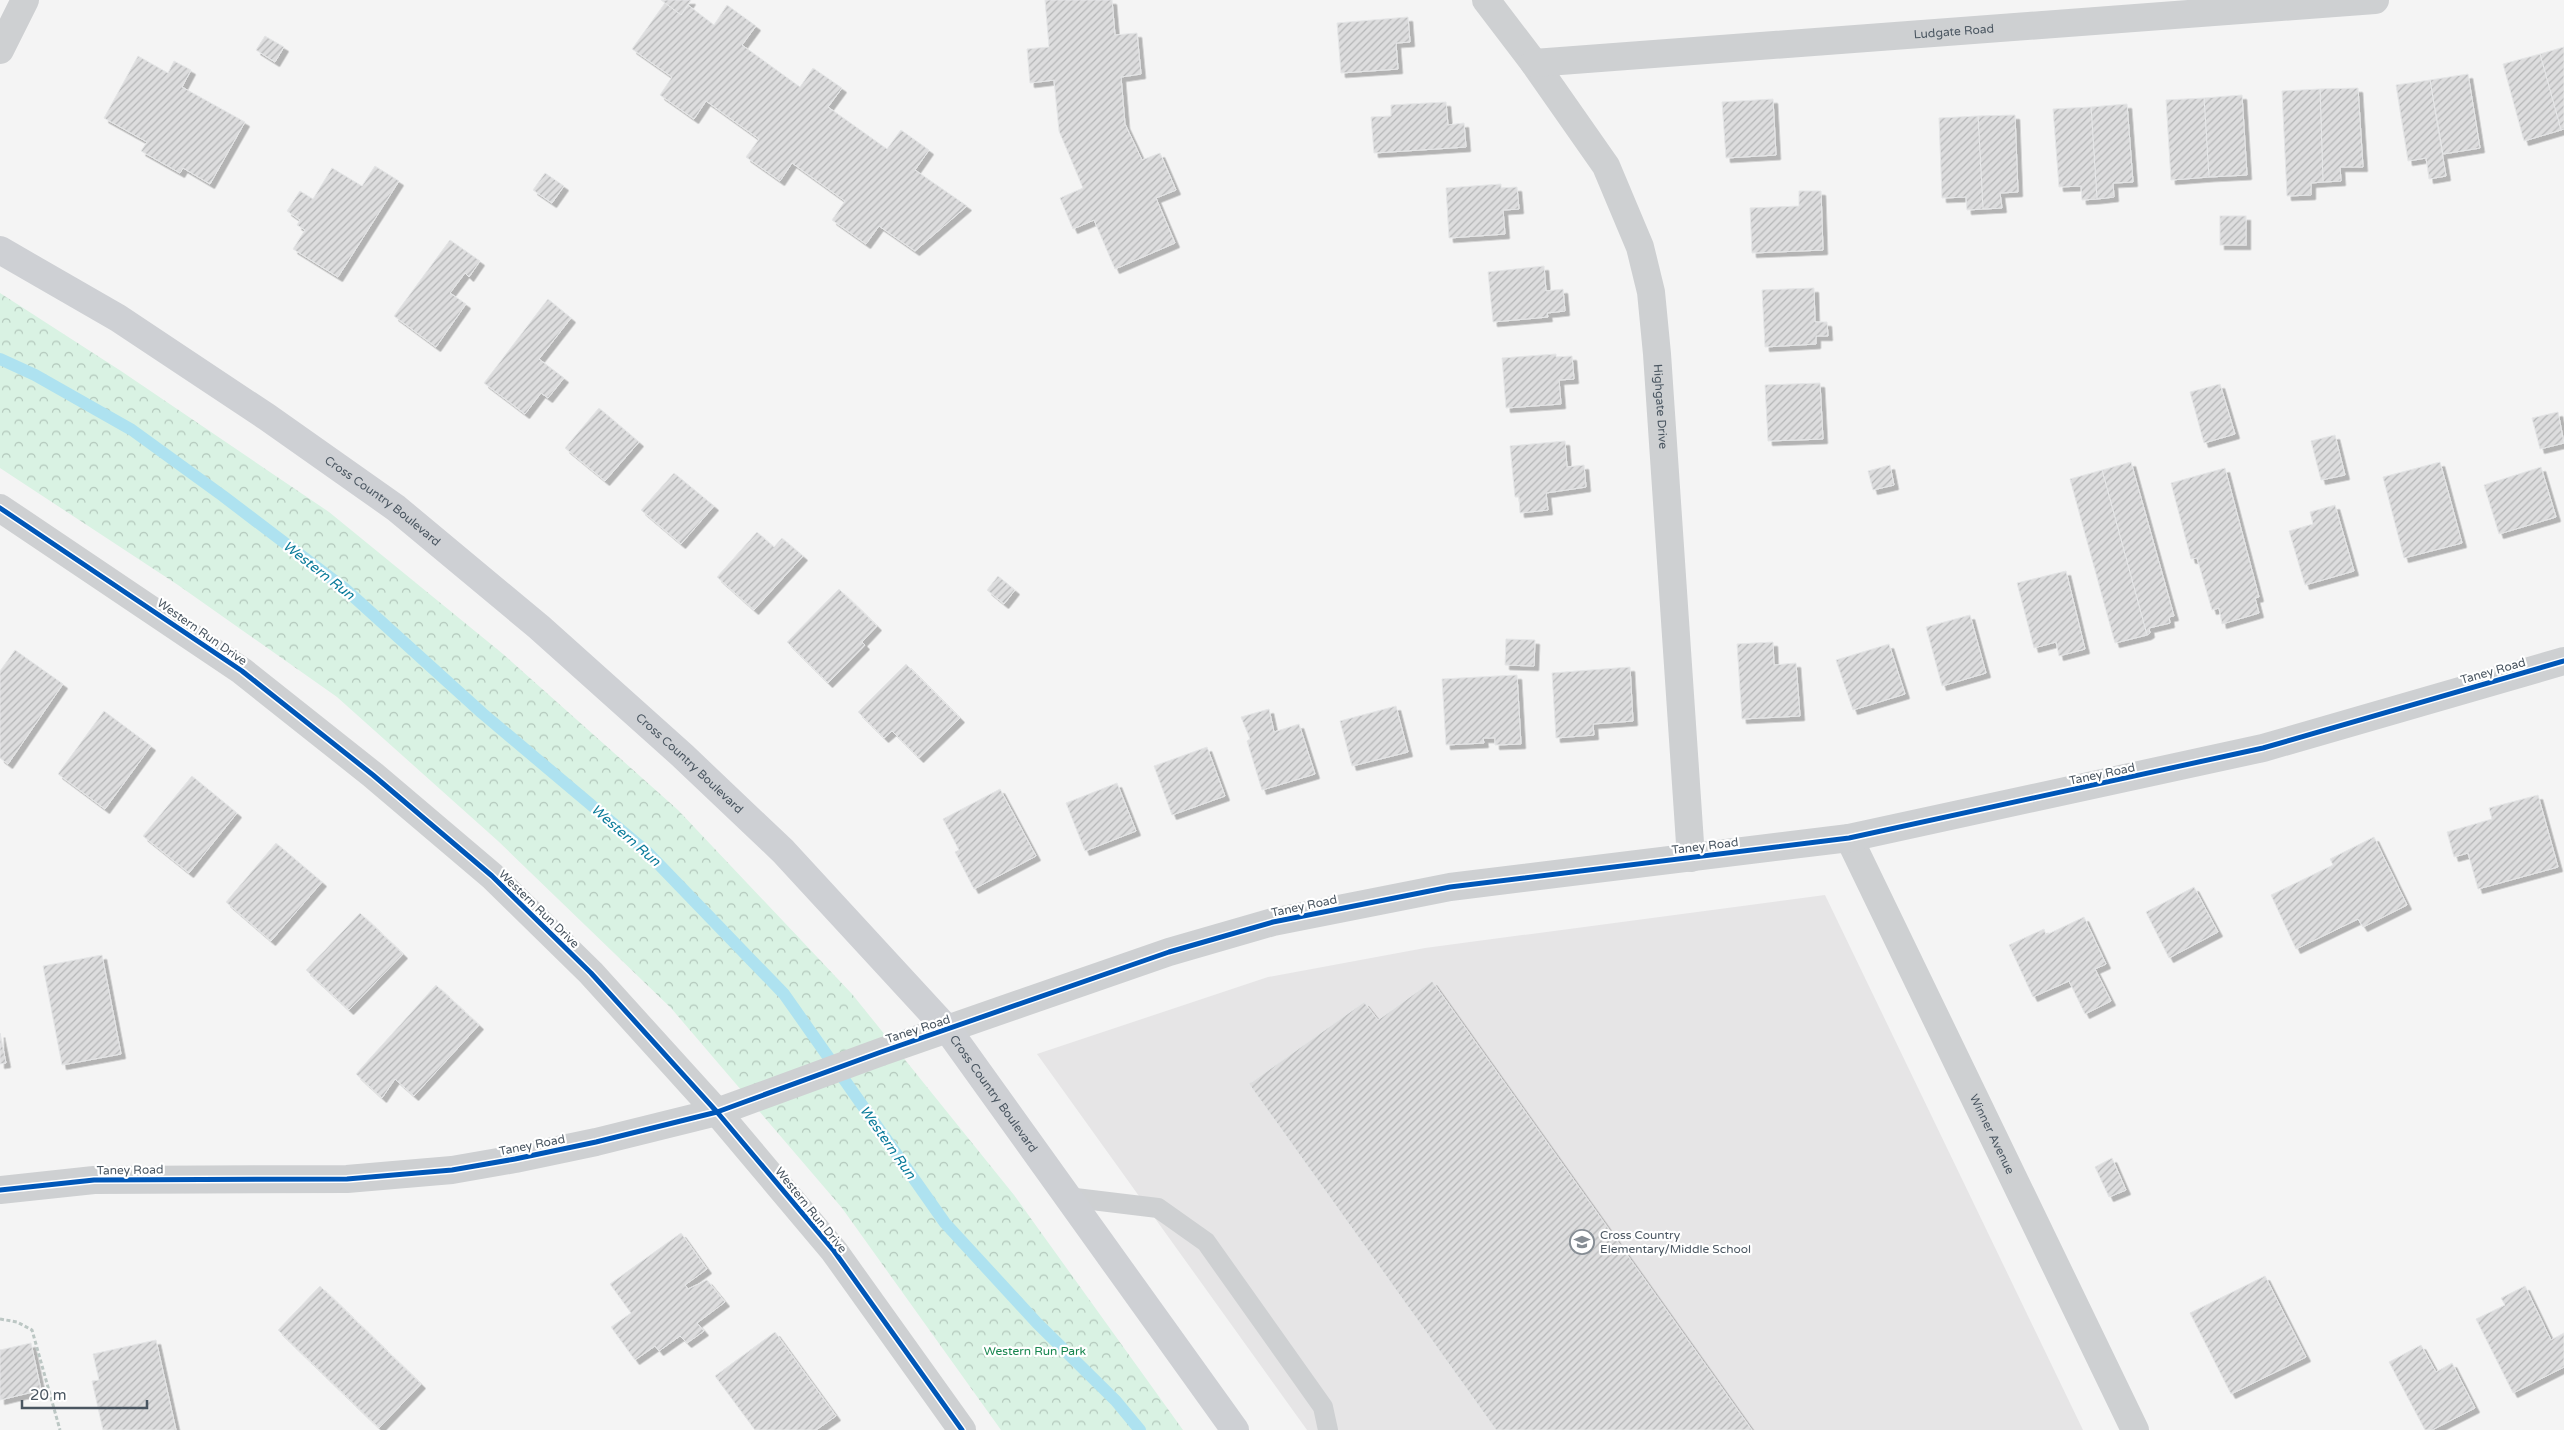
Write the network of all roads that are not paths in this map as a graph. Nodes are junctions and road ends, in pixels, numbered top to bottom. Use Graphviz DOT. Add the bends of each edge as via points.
graph roads {
  1 [pos="25,0"];
  2 [pos="1486,0"];
  3 [pos="2375,0"];
  4 [pos="0,50"];
  5 [pos="1534,62"];
  6 [pos="0,250"];
  7 [pos="0,508"];
  8 [pos="2564,660"];
  9 [pos="1849,838"];
  10 [pos="1691,858"];
  11 [pos="948,1030"];
  12 [pos="717,1112"];
  13 [pos="0,1190"];
  14 [pos="1067,1197"];
  15 [pos="962,1430"];
  16 [pos="1235,1430"];
  17 [pos="1328,1430"];
  18 [pos="2135,1430"];
  1 -- 4 [label="street"];
  2 -- 5 [label="street, Highgate Drive"];
  3 -- 5 [label="street, Ludgate Road"];
  5 -- 10 [label="street, Highgate Drive" via="1606,166 1640,247 1651,292 1658,354"];
  6 -- 11 [label="main road, Cross Country Boulevard" via="118,318 396,508 539,627 690,762 783,851"];
  7 -- 12 [label="street, Western Run Drive" via="242,671 373,775 492,876 591,973"];
  8 -- 9 [label="street, Taney Road" via="2263,748"];
  9 -- 10 [label="street, Taney Road"];
  9 -- 18 [label="street, Winner Avenue"];
  10 -- 11 [label="street, Taney Road" via="1450,887 1273,922 1169,952"];
  11 -- 12 [label="street, Taney Road"];
  11 -- 14 [label="main road, Cross Country Boulevard"];
  12 -- 13 [label="street, Taney Road" via="596,1142 452,1170 347,1179 94,1180"];
  12 -- 15 [label="street, Western Run Drive" via="834,1251"];
  14 -- 16 [label="main road, Cross Country Boulevard"];
  14 -- 17 [label="lane" via="1158,1208 1206,1242 1323,1407"];
}
